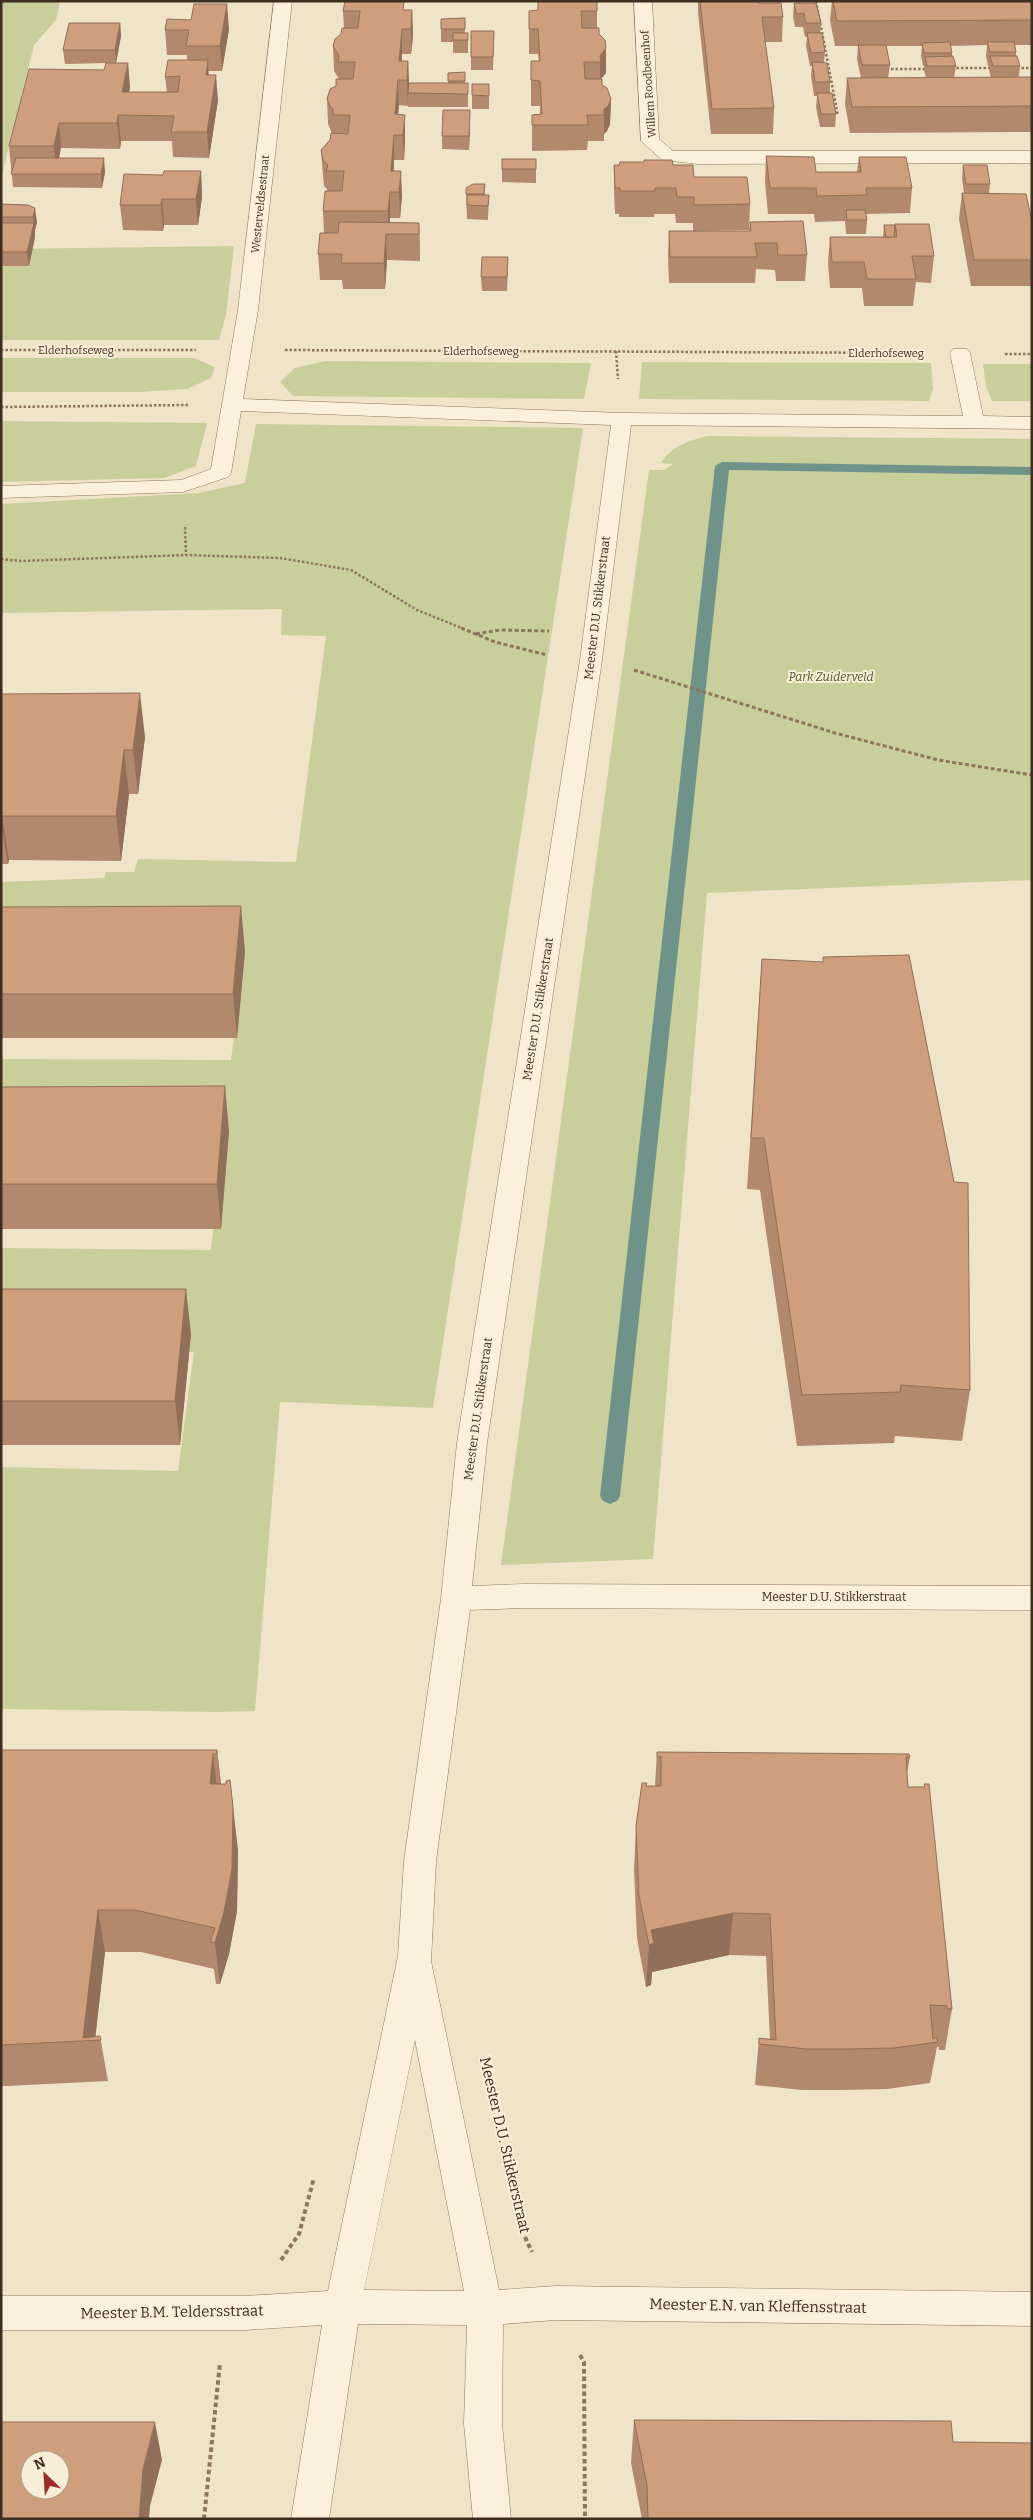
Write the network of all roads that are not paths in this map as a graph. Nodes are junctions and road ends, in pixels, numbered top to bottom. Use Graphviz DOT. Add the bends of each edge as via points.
graph roads {
  1 [pos="283,1"];
  2 [pos="643,1"];
  3 [pos="1032,157"];
  4 [pos="960,353"];
  5 [pos="231,405"];
  6 [pos="622,419"];
  7 [pos="974,422"];
  8 [pos="1032,423"];
  9 [pos="1,492"];
  10 [pos="1032,1598"];
  11 [pos="456,1599"];
  12 [pos="415,1956"];
  13 [pos="343,2307"];
  14 [pos="484,2308"];
  15 [pos="1032,2309"];
  16 [pos="1,2313"];
  17 [pos="310,2519"];
  18 [pos="492,2519"];
  1 -- 5 [label="street, Westerveldsestraat" via="248,310"];
  2 -- 3 [label="street, Willem Roodbeenhof" via="650,141 668,156"];
  4 -- 7 [label="street"];
  5 -- 6 [label="street"];
  5 -- 9 [label="street" via="221,472 183,486"];
  6 -- 7 [label="street"];
  6 -- 11 [label="street, Meester D.U. Stikkerstraat" via="591,660 472,1443"];
  7 -- 8 [label="street"];
  10 -- 11 [label="street, Meester D.U. Stikkerstraat" via="524,1596"];
  11 -- 12 [label="street, Meester D.U. Stikkerstraat" via="420,1861"];
  12 -- 13 [label="street, Meester D.U. Stikkerstraat"];
  12 -- 14 [label="street, Meester D.U. Stikkerstraat"];
  13 -- 14 [label="street, Meester B.M. Teldersstraat"];
  13 -- 16 [label="street, Meester B.M. Teldersstraat" via="245,2313"];
  13 -- 17 [label="street, Meester D.U. Stikkerstraat"];
  14 -- 15 [label="street, Meester E.N. van Kleffensstraat" via="556,2303"];
  14 -- 18 [label="street, Meester D.U. Stikkerstraat" via="483,2424"];
}
